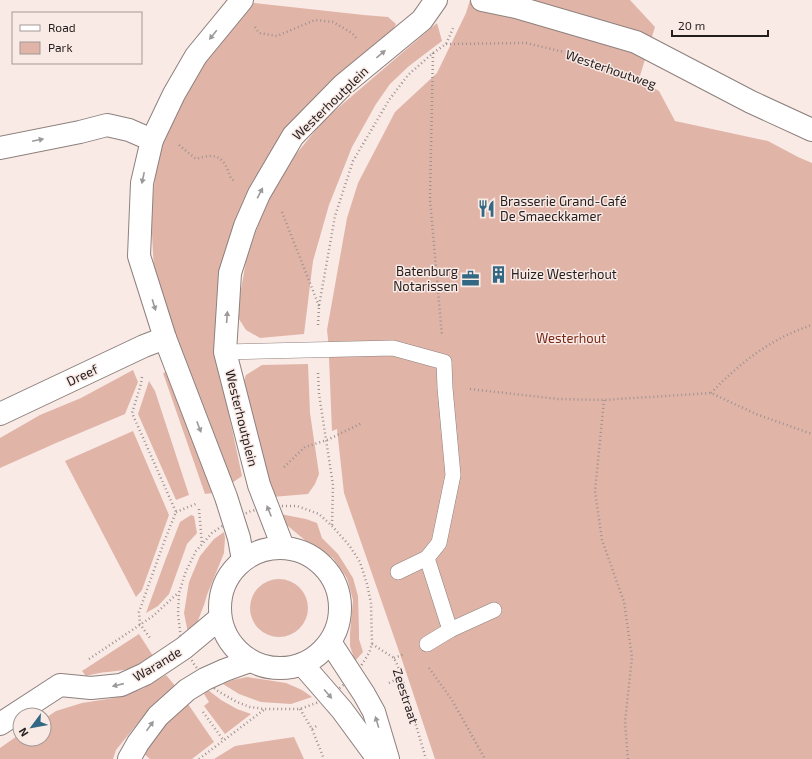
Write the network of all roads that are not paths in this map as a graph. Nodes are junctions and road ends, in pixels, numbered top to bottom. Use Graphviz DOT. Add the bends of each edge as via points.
graph roads {
  1 [pos="436,0"];
  2 [pos="482,0"];
  3 [pos="237,2"];
  4 [pos="812,130"];
  5 [pos="152,140"];
  6 [pos="0,148"];
  7 [pos="164,338"];
  8 [pos="225,352"];
  9 [pos="0,414"];
  10 [pos="284,547"];
  11 [pos="428,558"];
  12 [pos="243,560"];
  13 [pos="398,572"];
  14 [pos="494,610"];
  15 [pos="220,618"];
  16 [pos="450,630"];
  17 [pos="330,642"];
  18 [pos="427,644"];
  19 [pos="250,661"];
  20 [pos="302,664"];
  21 [pos="0,724"];
  22 [pos="129,759"];
  23 [pos="378,759"];
  24 [pos="388,759"];
  8 -- 1 [label="street, Westerhoutplein, one-way" via="230,273 245,226 259,194 293,136 343,86 422,20"];
  2 -- 4 [label="street" via="516,7 636,42 751,102"];
  3 -- 5 [label="street, one-way" via="196,56"];
  6 -- 5 [label="street, one-way" via="107,125 129,130"];
  5 -- 7 [label="street, one-way" via="142,183 139,256"];
  7 -- 9 [label="street, Dreef"];
  7 -- 12 [label="street, one-way" via="226,498"];
  10 -- 8 [label="street, Westerhoutplein, one-way" via="259,485"];
  8 -- 11 [label="lane" via="393,348 444,362 444,388 453,475 439,543"];
  10 -- 12 [label="street" via="266,549"];
  10 -- 17 [label="street" via="301,551 317,560 329,573 338,590 338,626"];
  11 -- 13 [label="lane"];
  11 -- 16 [label="lane"];
  12 -- 15 [label="street" via="233,569 221,592"];
  14 -- 16 [label="lane"];
  15 -- 19 [label="street" via="226,635 236,650"];
  15 -- 21 [label="street, Warande, one-way" via="184,648 145,674 121,685 91,688 60,685"];
  16 -- 18 [label="lane"];
  17 -- 20 [label="street" via="318,655"];
  24 -- 17 [label="street, one-way" via="374,712"];
  19 -- 20 [label="street" via="284,669"];
  22 -- 19 [label="street, one-way" via="158,716 187,690 205,679"];
  20 -- 23 [label="street, one-way" via="342,710"];
}
